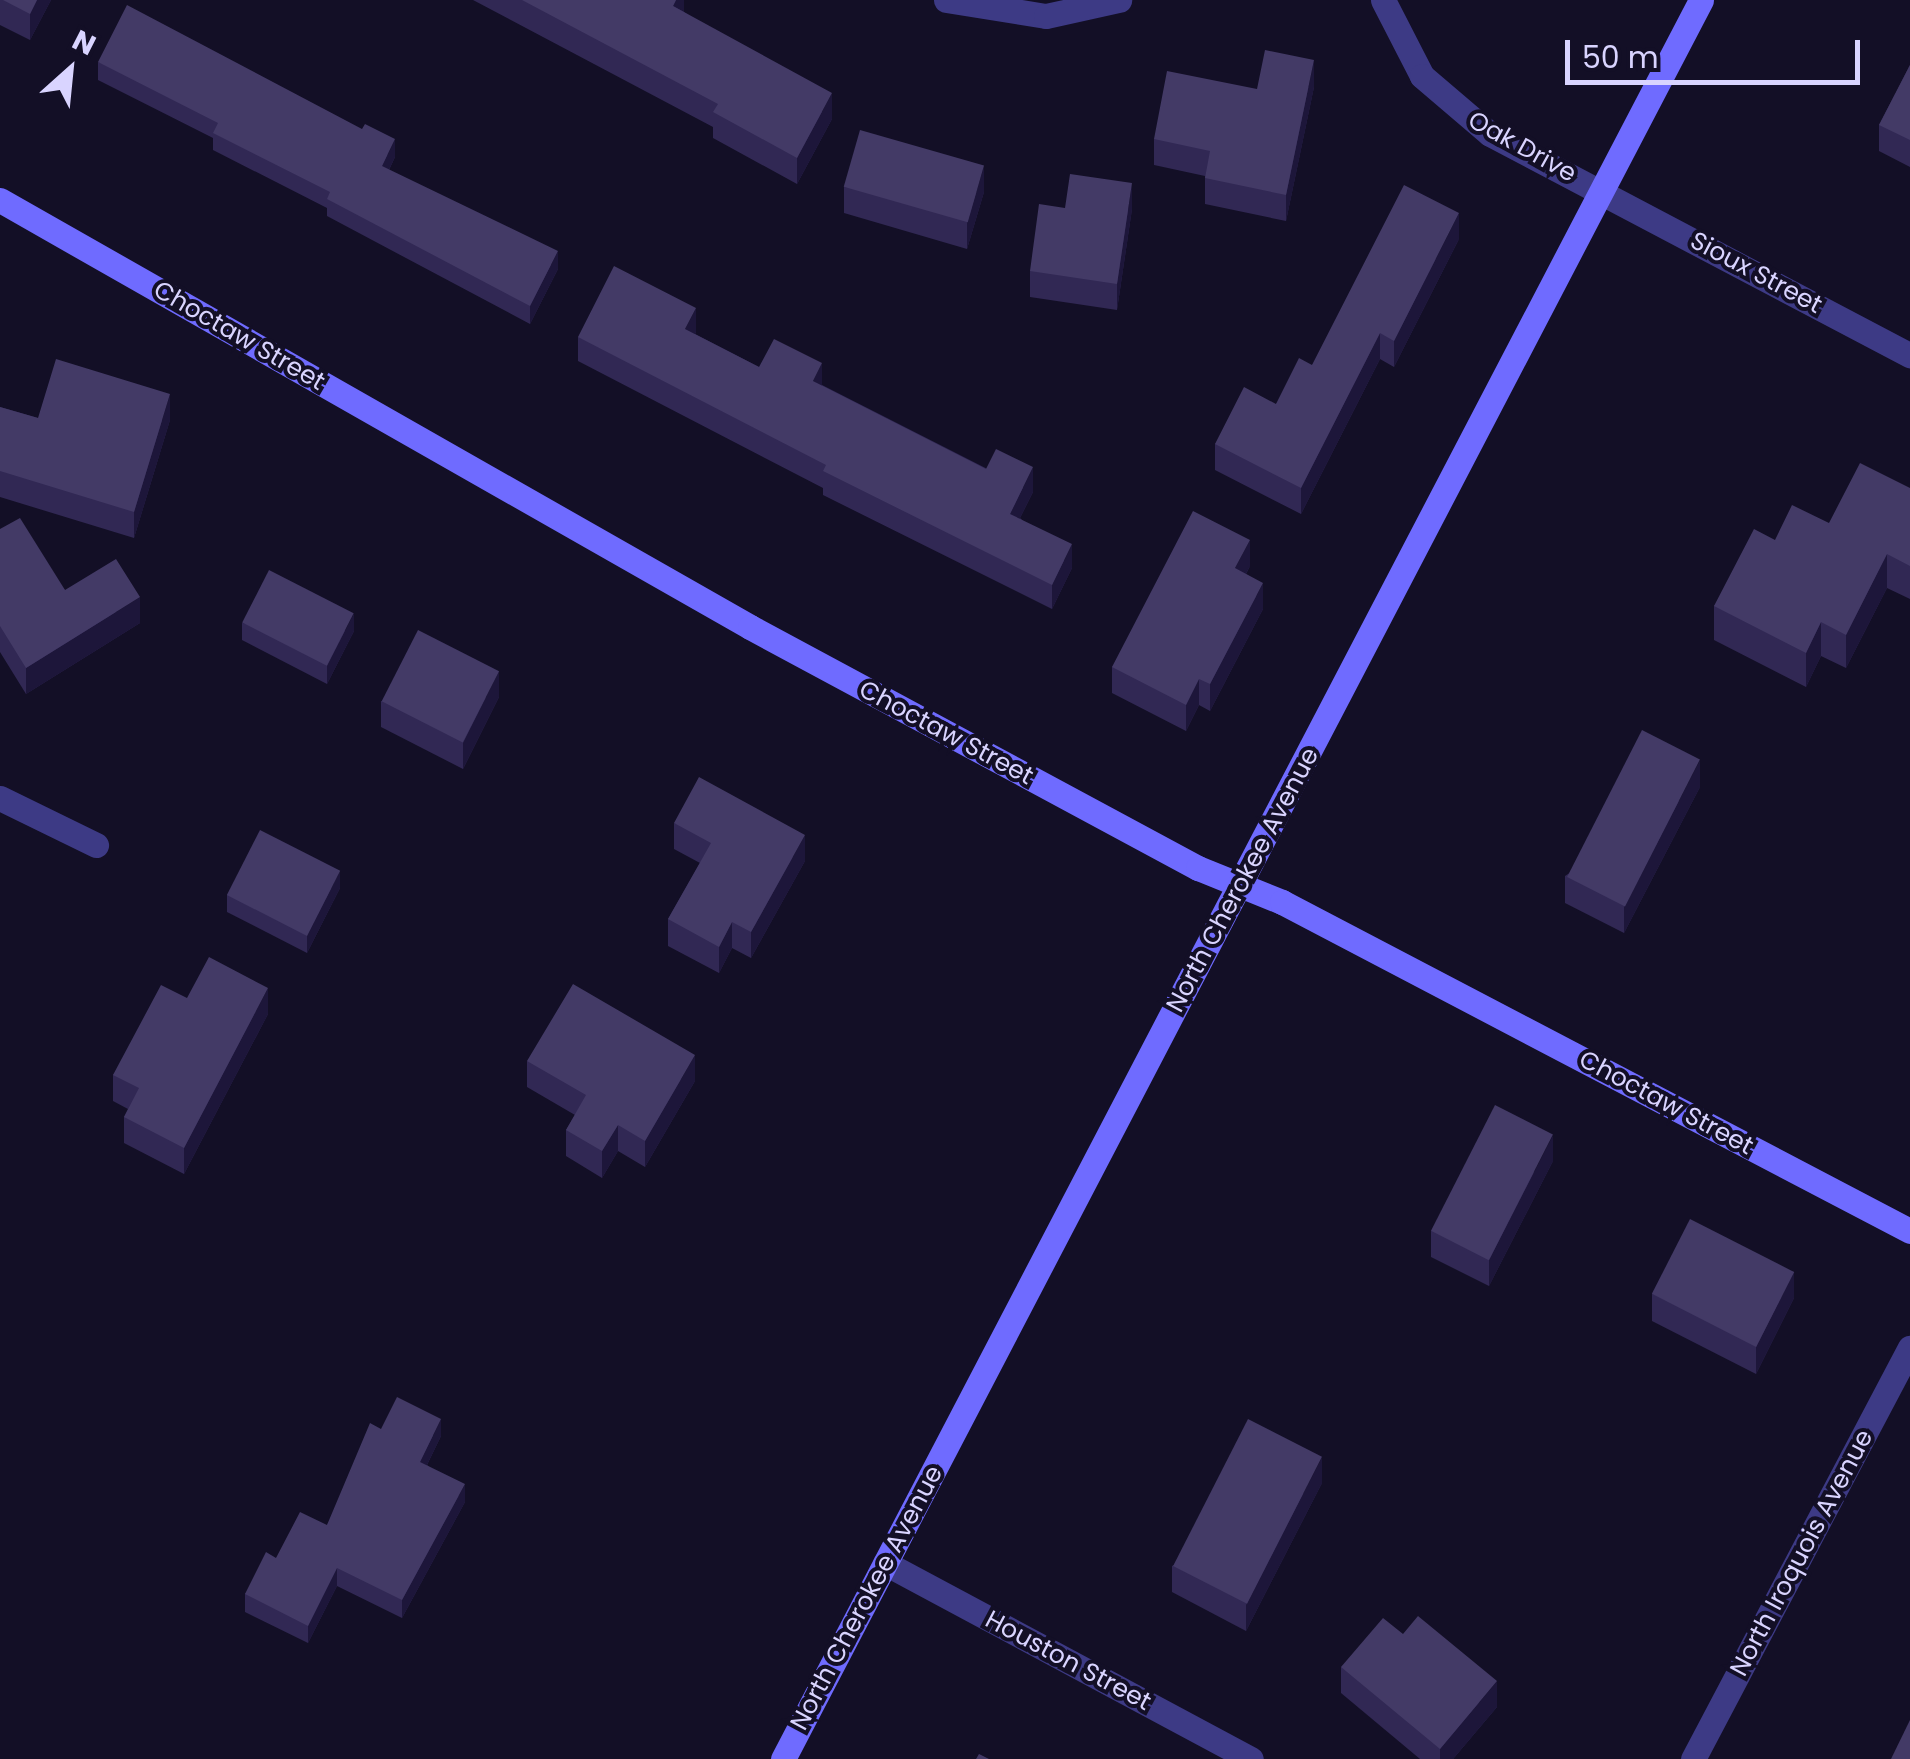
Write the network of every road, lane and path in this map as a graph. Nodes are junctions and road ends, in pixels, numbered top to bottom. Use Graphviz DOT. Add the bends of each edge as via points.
graph roads {
  1 [pos="946,0"];
  2 [pos="1118,0"];
  3 [pos="1383,0"];
  4 [pos="1701,0"];
  5 [pos="1602,190"];
  6 [pos="3,208"];
  7 [pos="1910,355"];
  8 [pos="0,798"];
  9 [pos="96,846"];
  10 [pos="1240,886"];
  11 [pos="1910,1231"];
  12 [pos="1910,1348"];
  13 [pos="885,1563"];
  14 [pos="783,1759"];
  15 [pos="1251,1759"];
  16 [pos="1694,1759"];
  1 -- 2 [label="street" via="1046,16"];
  3 -- 5 [label="street, Oak Drive" via="1422,76 1454,110"];
  4 -- 5 [label="street, North Cherokee Avenue"];
  5 -- 7 [label="street, Sioux Street"];
  5 -- 10 [label="street, North Cherokee Avenue"];
  6 -- 10 [label="street, Choctaw Street" via="750,627"];
  8 -- 9 [label="street"];
  10 -- 11 [label="street, Choctaw Street"];
  10 -- 13 [label="street, North Cherokee Avenue"];
  12 -- 16 [label="street, North Iroquois Avenue"];
  13 -- 14 [label="street, North Cherokee Avenue"];
  13 -- 15 [label="street, Houston Street"];
}
